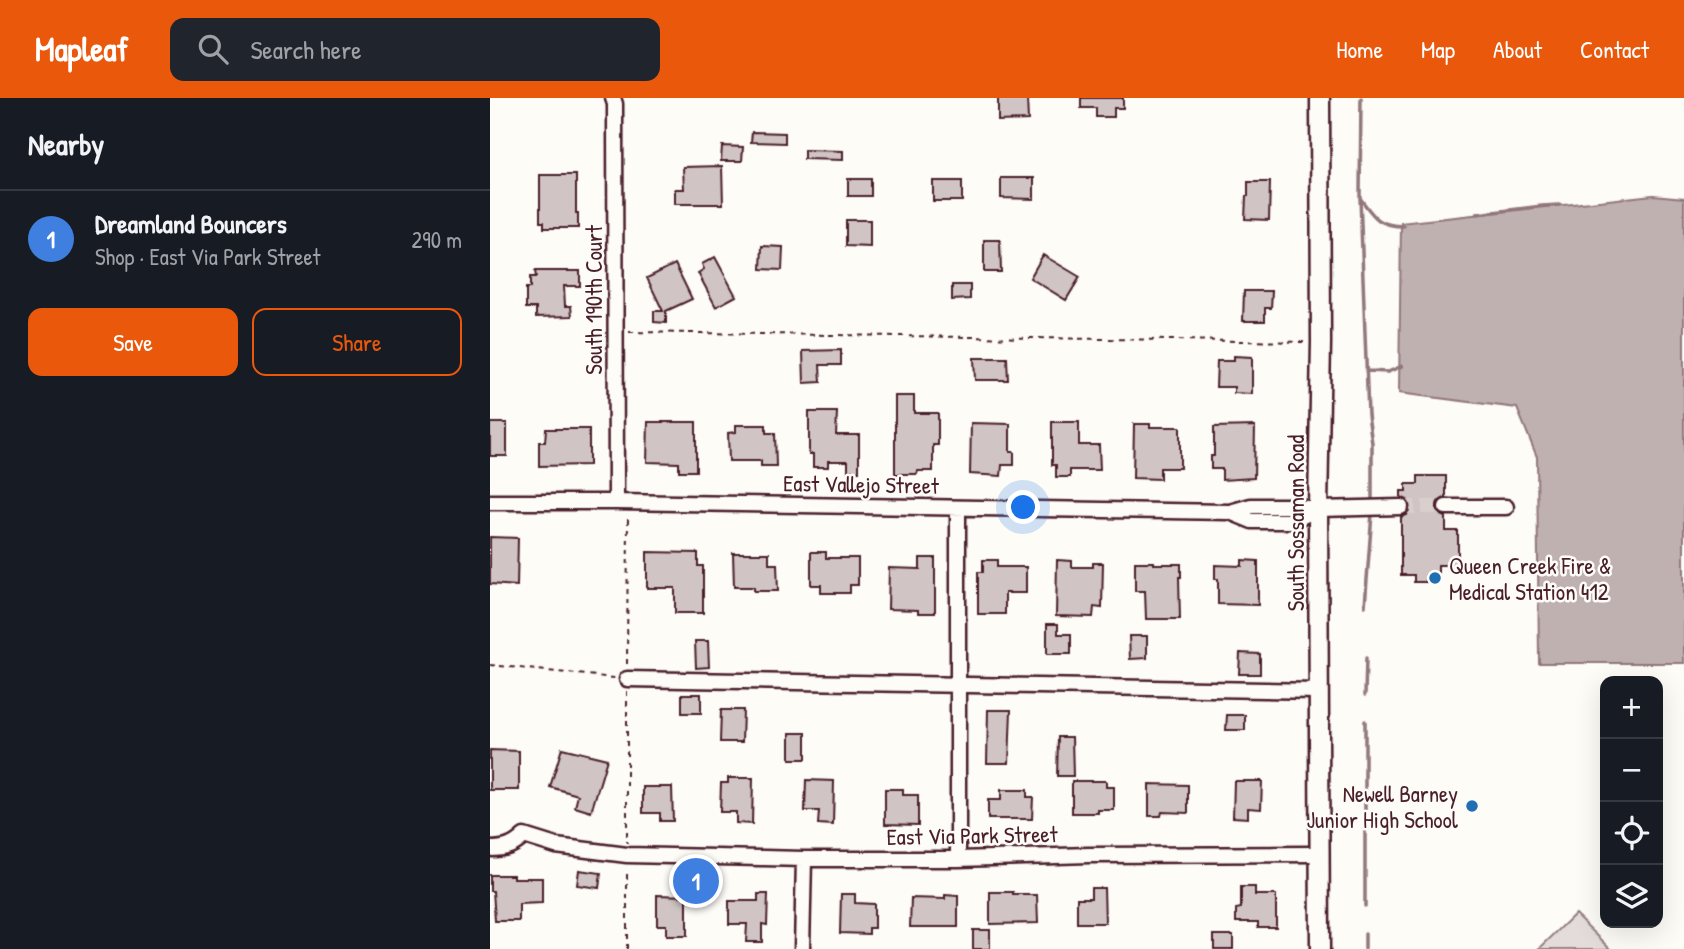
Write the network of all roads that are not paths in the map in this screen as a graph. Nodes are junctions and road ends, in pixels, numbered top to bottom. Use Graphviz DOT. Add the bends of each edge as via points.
graph roads {
  1 [pos="613,98"];
  2 [pos="1320,98"];
  3 [pos="490,502"];
  4 [pos="622,502"];
  5 [pos="1401,507"];
  6 [pos="1446,507"];
  7 [pos="1506,507"];
  8 [pos="958,508"];
  9 [pos="1318,509"];
  10 [pos="627,679"];
  11 [pos="957,685"];
  12 [pos="1318,691"];
  13 [pos="490,849"];
  14 [pos="1318,854"];
  15 [pos="804,859"];
  16 [pos="958,859"];
  17 [pos="802,949"];
  18 [pos="1320,949"];
  1 -- 4 [label="street, South 190th Court"];
  2 -- 9 [label="main road, South Sossaman Road"];
  3 -- 4 [label="street, East Vallejo Street"];
  4 -- 8 [label="street, East Vallejo Street"];
  5 -- 9 [label="street, East Vallejo Street"];
  6 -- 7 [label="street"];
  8 -- 9 [label="street, East Vallejo Street" via="1230,512 1252,521 1291,521"];
  8 -- 11 [label="street"];
  9 -- 12 [label="main road, South Sossaman Road"];
  10 -- 11 [label="street"];
  11 -- 12 [label="street"];
  11 -- 16 [label="street"];
  12 -- 14 [label="main road, South Sossaman Road"];
  13 -- 15 [label="street, East Via Park Street" via="514,845 524,836 556,846 627,855"];
  14 -- 16 [label="street, East Via Park Street"];
  14 -- 18 [label="main road, South Sossaman Road"];
  15 -- 16 [label="street, East Via Park Street"];
  15 -- 17 [label="street"];
}
